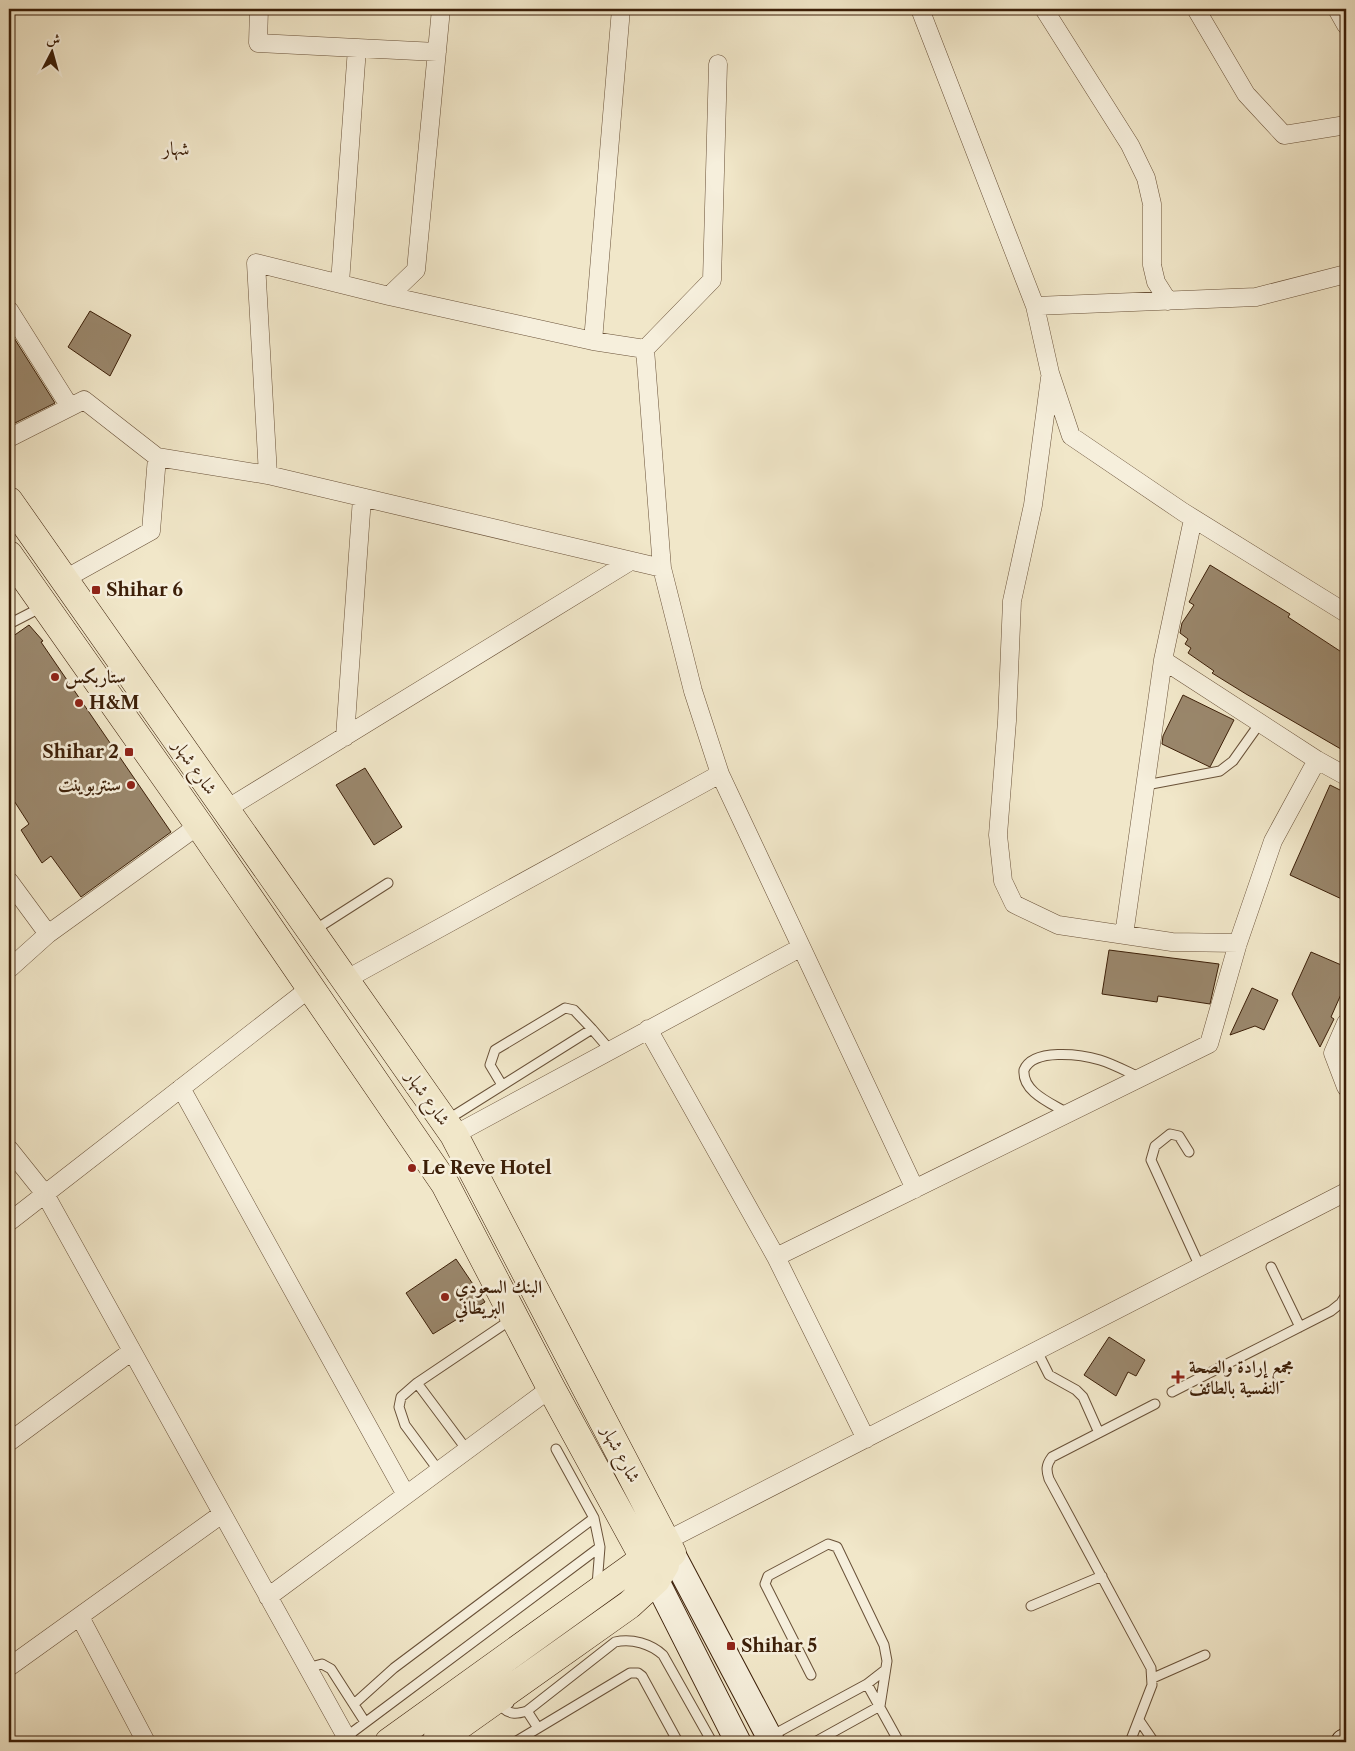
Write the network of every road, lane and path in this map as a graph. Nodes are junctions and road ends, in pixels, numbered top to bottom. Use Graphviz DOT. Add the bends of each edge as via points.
graph roads {
  1 [pos="259,9"];
  2 [pos="441,9"];
  3 [pos="621,9"];
  4 [pos="920,9"];
  5 [pos="1044,9"];
  6 [pos="1196,9"];
  7 [pos="1337,9"];
  8 [pos="1346,25"];
  9 [pos="357,48"];
  10 [pos="437,52"];
  11 [pos="718,64"];
  12 [pos="1346,125"];
  13 [pos="1346,274"];
  14 [pos="340,283"];
  15 [pos="389,296"];
  16 [pos="1168,301"];
  17 [pos="1035,306"];
  18 [pos="9,310"];
  19 [pos="593,341"];
  20 [pos="645,349"];
  21 [pos="1050,373"];
  22 [pos="70,407"];
  23 [pos="9,438"];
  24 [pos="157,457"];
  25 [pos="268,475"];
  26 [pos="362,498"];
  27 [pos="9,501"];
  28 [pos="1193,519"];
  29 [pos="629,562"];
  30 [pos="11,563"];
  31 [pos="662,568"];
  32 [pos="63,580"];
  33 [pos="44,606"];
  34 [pos="1346,612"];
  35 [pos="9,624"];
  36 [pos="1163,660"];
  37 [pos="1260,723"];
  38 [pos="345,736"];
  39 [pos="1317,760"];
  40 [pos="720,774"];
  41 [pos="1346,776"];
  42 [pos="1146,785"];
  43 [pos="225,810"];
  44 [pos="199,825"];
  45 [pos="9,881"];
  46 [pos="388,883"];
  47 [pos="311,932"];
  48 [pos="48,934"];
  49 [pos="1124,935"];
  50 [pos="1238,943"];
  51 [pos="800,948"];
  52 [pos="9,970"];
  53 [pos="345,980"];
  54 [pos="310,988"];
  55 [pos="1346,1022"];
  56 [pos="592,1029"];
  57 [pos="648,1029"];
  58 [pos="610,1050"];
  59 [pos="1139,1077"];
  60 [pos="502,1086"];
  61 [pos="1346,1086"];
  62 [pos="181,1088"];
  63 [pos="1067,1113"];
  64 [pos="449,1128"];
  65 [pos="9,1149"];
  66 [pos="1189,1152"];
  67 [pos="915,1189"];
  68 [pos="1346,1192"];
  69 [pos="45,1194"];
  70 [pos="9,1222"];
  71 [pos="776,1257"];
  72 [pos="1200,1267"];
  73 [pos="1271,1268"];
  74 [pos="1346,1295"];
  75 [pos="514,1318"];
  76 [pos="1300,1327"];
  77 [pos="132,1351"];
  78 [pos="1037,1351"];
  79 [pos="417,1384"];
  80 [pos="551,1388"];
  81 [pos="1172,1392"];
  82 [pos="1155,1404"];
  83 [pos="1098,1433"];
  84 [pos="866,1439"];
  85 [pos="9,1442"];
  86 [pos="556,1449"];
  87 [pos="467,1450"];
  88 [pos="439,1471"];
  89 [pos="406,1496"];
  90 [pos="222,1514"];
  91 [pos="594,1518"];
  92 [pos="600,1547"];
  93 [pos="669,1547"];
  94 [pos="650,1569"];
  95 [pos="1102,1576"];
  96 [pos="596,1593"];
  97 [pos="268,1597"];
  98 [pos="629,1605"];
  99 [pos="1031,1606"];
  100 [pos="80,1617"];
  101 [pos="1204,1655"];
  102 [pos="9,1667"];
  103 [pos="308,1668"];
  104 [pos="885,1670"];
  105 [pos="812,1675"];
  106 [pos="1152,1678"];
  107 [pos="867,1684"];
  108 [pos="354,1704"];
  109 [pos="880,1706"];
  110 [pos="527,1711"];
  111 [pos="1139,1720"];
  112 [pos="365,1722"];
  113 [pos="538,1728"];
  114 [pos="348,1739"];
  115 [pos="770,1740"];
  116 [pos="146,1742"];
  117 [pos="389,1742"];
  118 [pos="436,1742"];
  119 [pos="515,1742"];
  120 [pos="678,1742"];
  121 [pos="712,1742"];
  122 [pos="738,1742"];
  123 [pos="815,1742"];
  124 [pos="898,1742"];
  125 [pos="1130,1742"];
  126 [pos="1154,1742"];
  1 -- 9 [label="street" via="258,43"];
  2 -- 10 [label="street"];
  3 -- 19 [label="street"];
  4 -- 17 [label="street"];
  5 -- 16 [label="street" via="1130,145 1146,178 1152,204 1152,265 1156,282"];
  6 -- 12 [label="street" via="1246,94 1284,135"];
  7 -- 8 [label="street"];
  9 -- 10 [label="street"];
  9 -- 14 [label="street"];
  10 -- 15 [label="street" via="416,270"];
  11 -- 20 [label="street" via="712,280"];
  13 -- 16 [label="street" via="1256,297"];
  14 -- 15 [label="street"];
  14 -- 25 [label="street" via="256,263"];
  15 -- 19 [label="street"];
  16 -- 17 [label="street"];
  17 -- 21 [label="street"];
  18 -- 22 [label="street"];
  19 -- 20 [label="street"];
  20 -- 31 [label="street"];
  21 -- 28 [label="street" via="1071,436"];
  21 -- 49 [label="street" via="1034,498 1012,610 998,834 1003,881 1014,904 1032,915 1058,925"];
  22 -- 23 [label="street"];
  22 -- 24 [label="street" via="84,400"];
  24 -- 25 [label="street"];
  24 -- 32 [label="street" via="151,531"];
  25 -- 26 [label="street"];
  26 -- 29 [label="street"];
  26 -- 38 [label="street"];
  27 -- 32 [label="main road, شارع شهار"];
  28 -- 34 [label="street"];
  28 -- 36 [label="street"];
  29 -- 31 [label="street"];
  29 -- 38 [label="street"];
  30 -- 33 [label="main road, شارع شهار"];
  31 -- 40 [label="street" via="693,690"];
  32 -- 43 [label="main road, شارع شهار"];
  33 -- 35 [label="lane"];
  33 -- 44 [label="main road, شارع شهار"];
  36 -- 37 [label="street"];
  36 -- 42 [label="street"];
  37 -- 39 [label="street"];
  37 -- 42 [label="lane" via="1233,761 1220,771"];
  38 -- 43 [label="street"];
  39 -- 41 [label="street"];
  39 -- 50 [label="street" via="1273,841"];
  40 -- 51 [label="street"];
  40 -- 53 [label="street"];
  42 -- 49 [label="street"];
  43 -- 47 [label="main road, شارع شهار"];
  44 -- 48 [label="street"];
  44 -- 54 [label="main road, شارع شهار"];
  45 -- 48 [label="street"];
  46 -- 47 [label="lane"];
  47 -- 53 [label="main road, شارع شهار"];
  48 -- 52 [label="street"];
  49 -- 50 [label="street" via="1172,942"];
  50 -- 59 [label="street" via="1209,1044"];
  51 -- 57 [label="street"];
  51 -- 67 [label="street"];
  53 -- 64 [label="main road, شارع شهار"];
  54 -- 62 [label="street"];
  54 -- 75 [label="main road, شارع شهار" via="445,1184"];
  55 -- 61 [label="street" via="1332,1053"];
  56 -- 58 [label="lane"];
  56 -- 60 [label="lane"];
  56 -- 60 [label="lane" via="574,1010 565,1008 495,1050 490,1065"];
  57 -- 58 [label="street"];
  57 -- 71 [label="street"];
  58 -- 64 [label="street"];
  59 -- 63 [label="street"];
  59 -- 63 [label="lane" via="1085,1057 1042,1055 1032,1059 1024,1070 1026,1084"];
  60 -- 64 [label="lane"];
  62 -- 69 [label="street"];
  62 -- 89 [label="street"];
  63 -- 67 [label="street"];
  64 -- 93 [label="main road, شارع شهار"];
  65 -- 69 [label="street"];
  66 -- 72 [label="lane" via="1179,1136 1170,1134 1155,1146 1151,1160"];
  67 -- 71 [label="street"];
  68 -- 72 [label="street"];
  69 -- 70 [label="street"];
  69 -- 77 [label="street"];
  71 -- 84 [label="street"];
  72 -- 78 [label="street"];
  73 -- 76 [label="lane"];
  74 -- 76 [label="lane" via="1331,1311"];
  75 -- 79 [label="lane"];
  75 -- 80 [label="main road, شارع شهار"];
  76 -- 81 [label="lane"];
  77 -- 85 [label="street"];
  77 -- 90 [label="street"];
  78 -- 83 [label="lane" via="1049,1375 1076,1390 1083,1398"];
  78 -- 84 [label="street"];
  79 -- 87 [label="lane"];
  79 -- 88 [label="lane" via="401,1397 399,1407 405,1425"];
  80 -- 87 [label="street"];
  80 -- 94 [label="main road, شارع شهار"];
  82 -- 83 [label="lane"];
  83 -- 95 [label="lane" via="1052,1457 1046,1470"];
  84 -- 93 [label="street"];
  86 -- 91 [label="lane"];
  87 -- 88 [label="street"];
  88 -- 89 [label="street"];
  89 -- 97 [label="street"];
  90 -- 97 [label="street"];
  90 -- 100 [label="street"];
  91 -- 92 [label="lane"];
  91 -- 108 [label="lane" via="394,1668"];
  92 -- 96 [label="lane"];
  92 -- 112 [label="lane"];
  93 -- 94 [label="main road"];
  93 -- 115 [label="street, شارع شهار"];
  94 -- 96 [label="main road"];
  94 -- 98 [label="main road"];
  94 -- 122 [label="street, شارع شهار"];
  95 -- 99 [label="lane"];
  95 -- 106 [label="lane" via="1151,1668"];
  96 -- 117 [label="main road"];
  97 -- 103 [label="street"];
  98 -- 110 [label="lane" via="503,1708 515,1714"];
  98 -- 118 [label="main road"];
  100 -- 102 [label="street"];
  100 -- 116 [label="street"];
  101 -- 106 [label="lane"];
  103 -- 108 [label="lane" via="322,1664 331,1669"];
  103 -- 114 [label="street"];
  104 -- 105 [label="lane" via="884,1646 837,1547 828,1544 768,1576 765,1584"];
  104 -- 107 [label="lane"];
  104 -- 109 [label="lane"];
  106 -- 111 [label="lane"];
  107 -- 109 [label="lane"];
  107 -- 115 [label="lane"];
  108 -- 112 [label="lane"];
  109 -- 123 [label="lane"];
  109 -- 124 [label="lane"];
  110 -- 113 [label="lane"];
  110 -- 121 [label="lane" via="615,1642 632,1642 654,1647 663,1655"];
  111 -- 125 [label="lane"];
  111 -- 126 [label="lane"];
  112 -- 114 [label="lane"];
  113 -- 119 [label="lane"];
  113 -- 120 [label="lane" via="630,1673 638,1673"];
}
